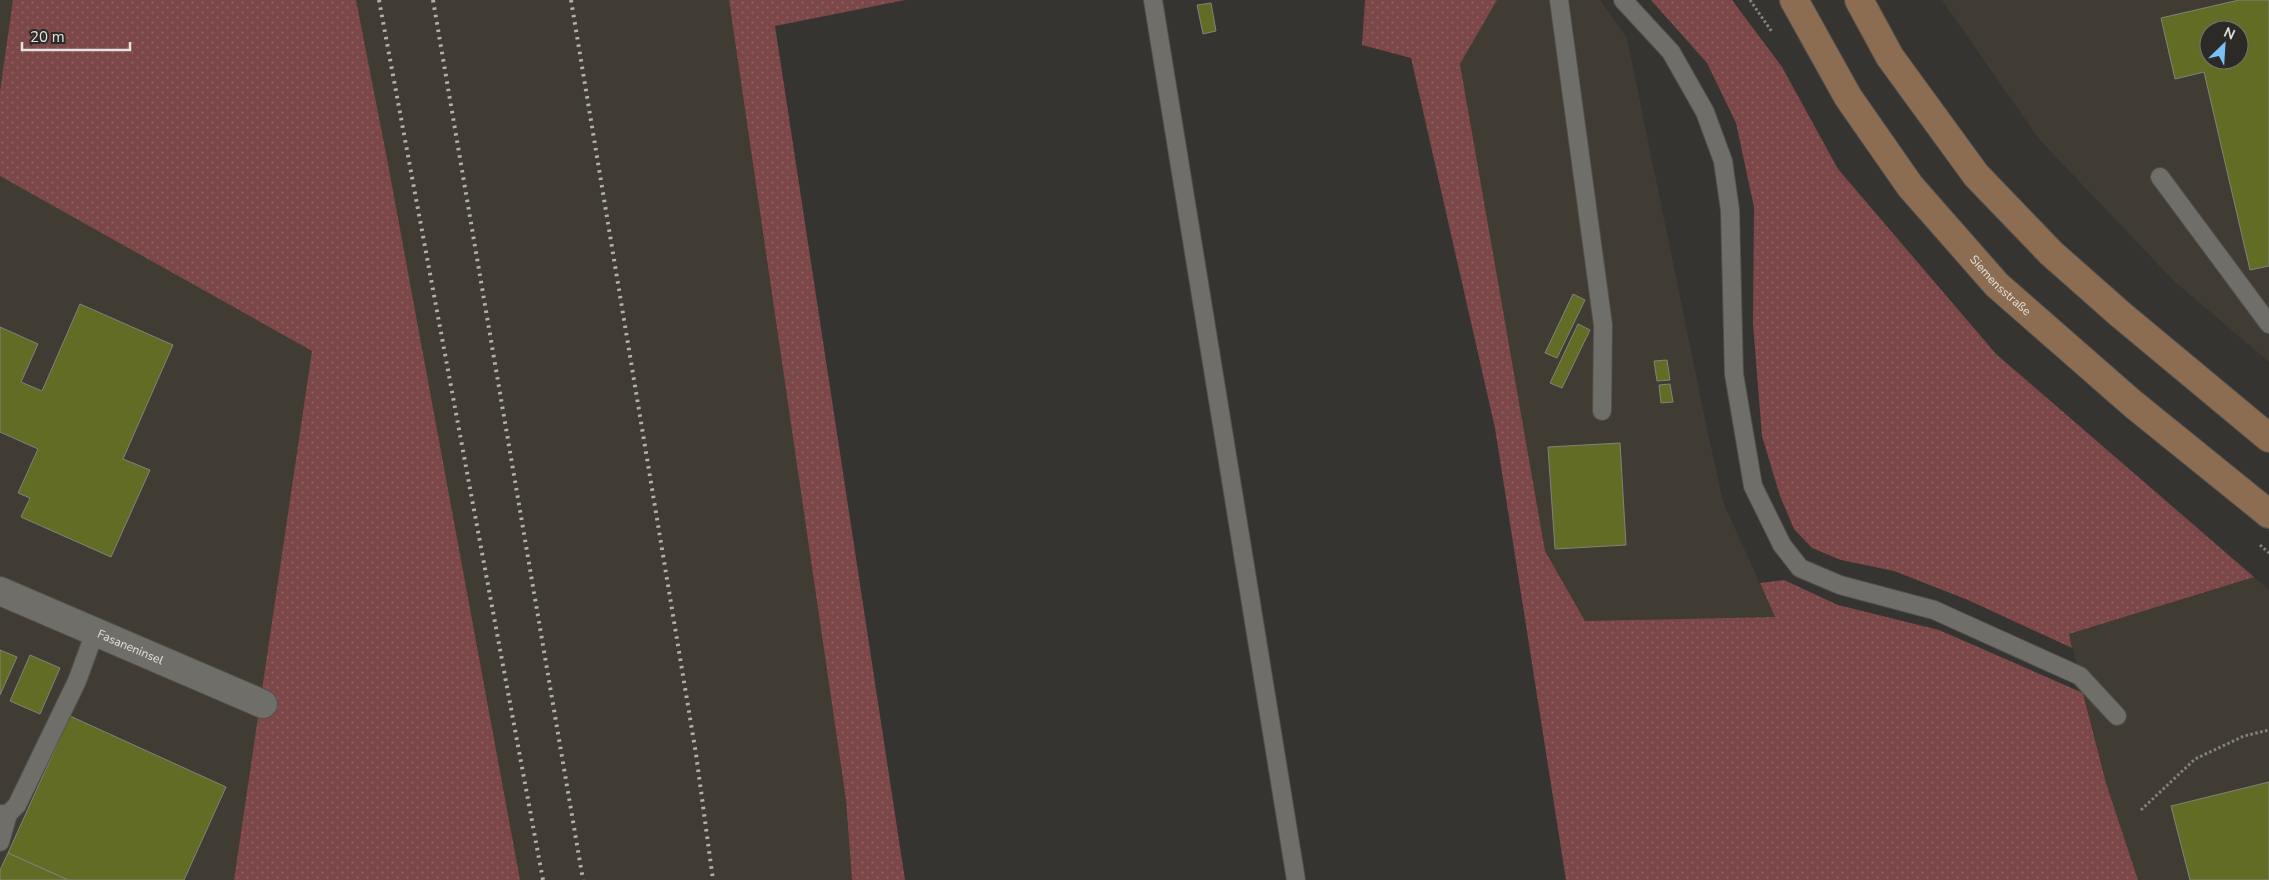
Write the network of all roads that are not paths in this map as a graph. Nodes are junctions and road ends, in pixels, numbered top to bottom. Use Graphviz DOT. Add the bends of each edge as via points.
graph roads {
  1 [pos="1153,0"];
  2 [pos="1559,0"];
  3 [pos="1623,0"];
  4 [pos="1794,0"];
  5 [pos="1859,0"];
  6 [pos="2160,177"];
  7 [pos="2269,324"];
  8 [pos="1602,411"];
  9 [pos="2266,429"];
  10 [pos="2269,514"];
  11 [pos="0,591"];
  12 [pos="95,632"];
  13 [pos="263,704"];
  14 [pos="2117,716"];
  15 [pos="4,814"];
  16 [pos="0,842"];
  17 [pos="1296,880"];
  1 -- 17 [label="lane"];
  2 -- 8 [label="lane" via="1603,325"];
  3 -- 14 [label="lane" via="1671,52 1704,112 1723,161 1730,210 1734,374 1753,486 1782,544 1800,568 1840,585 1934,610 2080,676"];
  4 -- 10 [label="main road, Siemensstraße" via="1848,96 1910,186 1996,284 2133,404"];
  5 -- 9 [label="main road" via="1890,58 1976,175 2120,314"];
  6 -- 7 [label="lane"];
  11 -- 12 [label="street, Fasaneninsel"];
  12 -- 13 [label="street, Fasaneninsel"];
  12 -- 15 [label="lane" via="77,681 17,805"];
  15 -- 16 [label="lane"];
}
